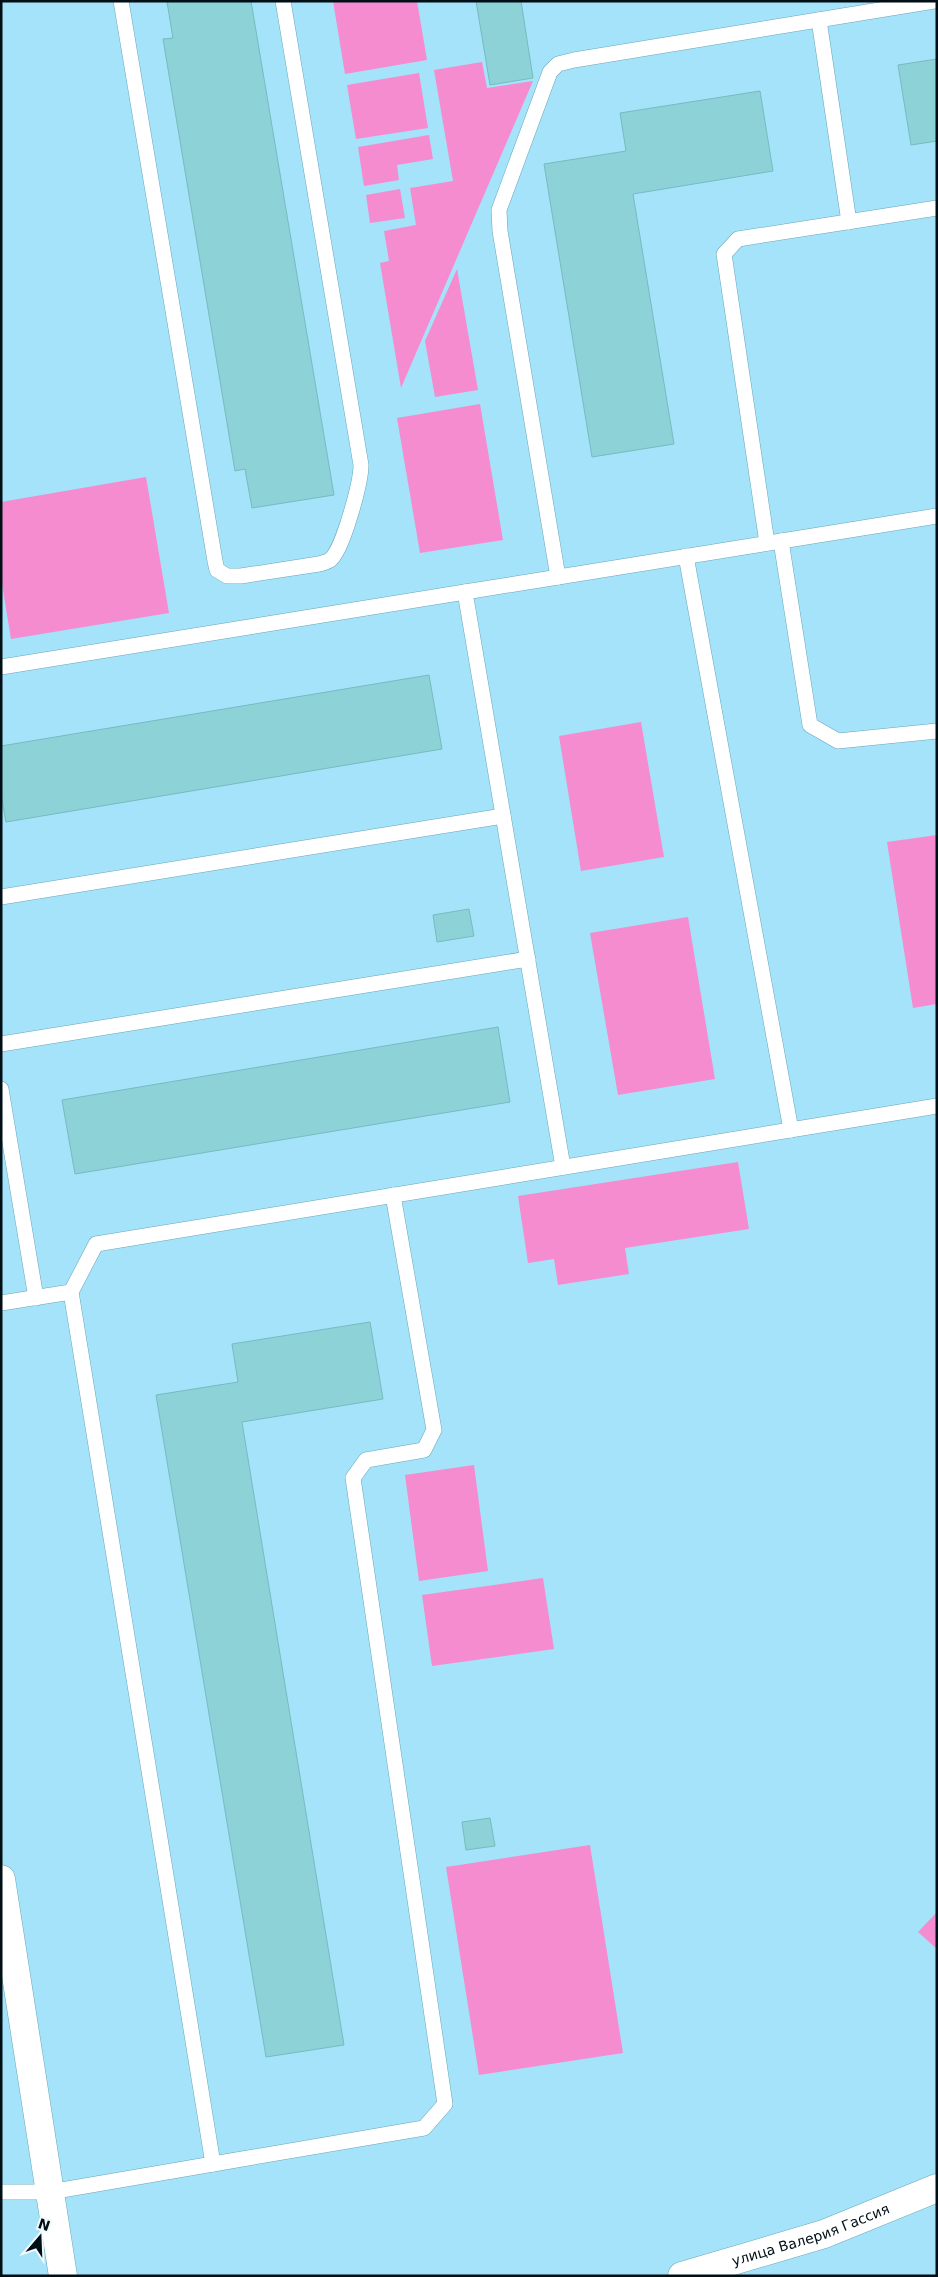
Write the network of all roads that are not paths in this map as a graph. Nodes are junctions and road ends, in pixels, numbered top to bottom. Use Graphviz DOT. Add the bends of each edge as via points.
graph roads {
  1 [pos="121,1"];
  2 [pos="283,1"];
  3 [pos="934,1"];
  4 [pos="819,20"];
  5 [pos="937,208"];
  6 [pos="849,222"];
  7 [pos="937,516"];
  8 [pos="774,542"];
  9 [pos="686,556"];
  10 [pos="558,577"];
  11 [pos="465,592"];
  12 [pos="1,667"];
  13 [pos="937,731"];
  14 [pos="504,816"];
  15 [pos="1,897"];
  16 [pos="528,959"];
  17 [pos="1,1044"];
  18 [pos="1,1089"];
  19 [pos="937,1106"];
  20 [pos="790,1130"];
  21 [pos="563,1167"];
  22 [pos="394,1195"];
  23 [pos="71,1292"];
  24 [pos="36,1298"];
  25 [pos="1,1304"];
  26 [pos="1,1879"];
  27 [pos="214,2164"];
  28 [pos="937,2188"];
  29 [pos="1,2192"];
  30 [pos="50,2192"];
  31 [pos="63,2276"];
  32 [pos="682,2276"];
  1 -- 2 [label="lane" via="215,561 217,570 227,576 330,560 361,478"];
  3 -- 4 [label="lane"];
  4 -- 6 [label="lane"];
  4 -- 10 [label="lane" via="574,60 558,64 545,82 499,210"];
  5 -- 6 [label="lane"];
  6 -- 8 [label="lane" via="738,239 724,254"];
  7 -- 8 [label="lane"];
  8 -- 9 [label="lane"];
  8 -- 13 [label="lane" via="810,725 838,741"];
  9 -- 10 [label="lane"];
  9 -- 20 [label="lane"];
  10 -- 11 [label="lane"];
  11 -- 12 [label="lane"];
  11 -- 14 [label="lane"];
  14 -- 15 [label="lane"];
  14 -- 16 [label="lane"];
  16 -- 17 [label="lane"];
  16 -- 21 [label="lane"];
  18 -- 24 [label="lane"];
  19 -- 20 [label="lane"];
  20 -- 21 [label="lane"];
  21 -- 22 [label="lane"];
  22 -- 23 [label="lane" via="96,1244"];
  22 -- 27 [label="lane" via="434,1430 424,1450 366,1460 353,1478 445,2104 424,2128"];
  23 -- 24 [label="lane"];
  23 -- 27 [label="lane"];
  24 -- 25 [label="lane"];
  26 -- 30 [label="street"];
  27 -- 30 [label="lane"];
  28 -- 32 [label="street, улица Валерия Гассия" via="824,2234"];
  29 -- 30 [label="lane"];
  30 -- 31 [label="street"];
}
